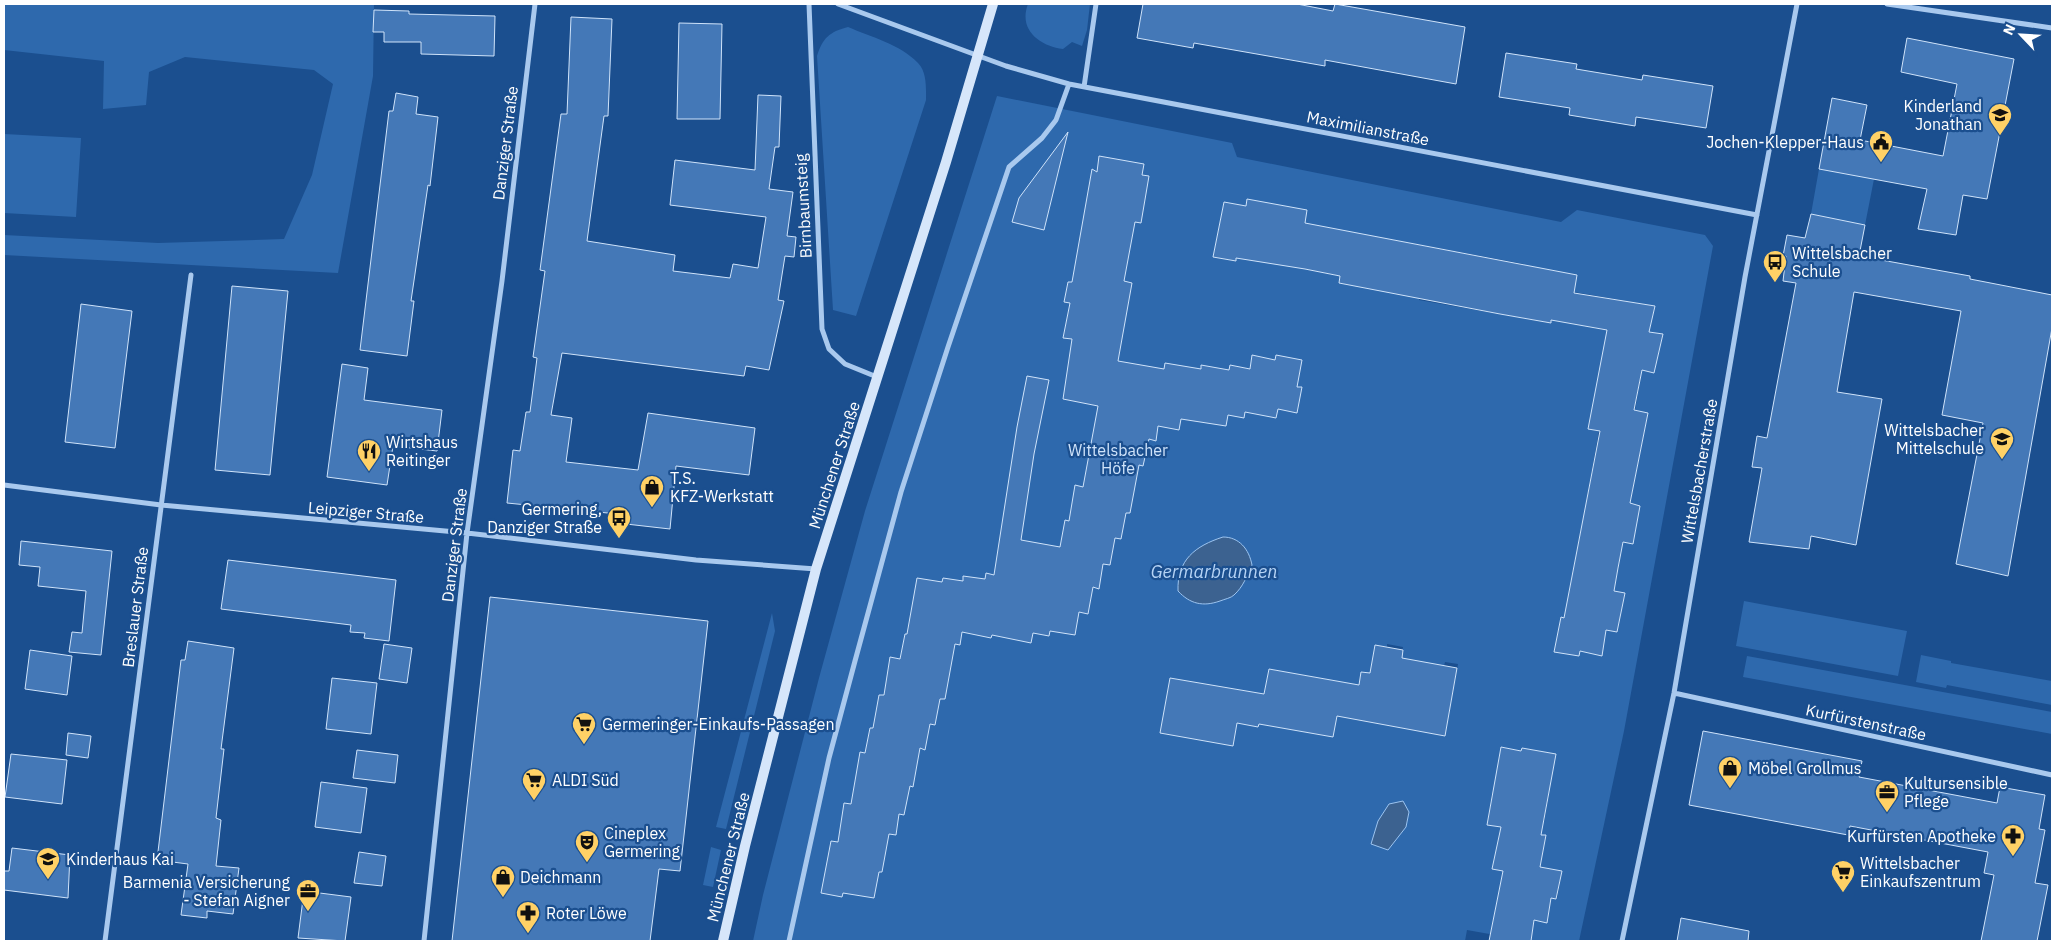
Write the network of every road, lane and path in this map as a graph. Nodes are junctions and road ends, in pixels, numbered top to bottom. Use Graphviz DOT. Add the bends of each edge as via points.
graph roads {
  1 [pos="535,4"];
  2 [pos="808,4"];
  3 [pos="838,4"];
  4 [pos="993,4"];
  5 [pos="1096,4"];
  6 [pos="1797,4"];
  7 [pos="1887,4"];
  8 [pos="2052,28"];
  9 [pos="977,55"];
  10 [pos="1068,84"];
  11 [pos="1084,87"];
  12 [pos="1757,215"];
  13 [pos="191,275"];
  14 [pos="878,377"];
  15 [pos="4,485"];
  16 [pos="161,505"];
  17 [pos="467,533"];
  18 [pos="816,569"];
  19 [pos="1674,693"];
  20 [pos="2052,776"];
  21 [pos="105,941"];
  22 [pos="424,941"];
  23 [pos="723,941"];
  24 [pos="789,941"];
  25 [pos="1622,941"];
  1 -- 17 [label="street, Danziger Straße" via="502,281"];
  2 -- 14 [label="street, Birnbaumsteig" via="822,329 829,349 845,364"];
  3 -- 9 [label="street, Maximilianstraße"];
  4 -- 9 [label="street, Münchener Straße"];
  5 -- 11 [label="street"];
  6 -- 12 [label="street, Wittelsbacherstraße"];
  7 -- 8 [label="street"];
  9 -- 10 [label="street, Maximilianstraße"];
  9 -- 14 [label="street, Münchener Straße"];
  10 -- 11 [label="street, Maximilianstraße"];
  10 -- 24 [label="street" via="1056,120 1042,138 1008,167 948,347 899,500 829,758"];
  11 -- 12 [label="street, Maximilianstraße"];
  12 -- 19 [label="street, Wittelsbacherstraße"];
  13 -- 16 [label="street, Breslauer Straße"];
  14 -- 18 [label="street, Münchener Straße"];
  15 -- 16 [label="street, Leipziger Straße"];
  16 -- 17 [label="street, Leipziger Straße"];
  16 -- 21 [label="street, Breslauer Straße"];
  17 -- 18 [label="street, Leipziger Straße" via="687,559"];
  17 -- 22 [label="street, Danziger Straße"];
  18 -- 23 [label="street, Münchener Straße"];
  19 -- 20 [label="street, Kurfürstenstraße"];
  19 -- 25 [label="street, Wittelsbacherstraße"];
}
